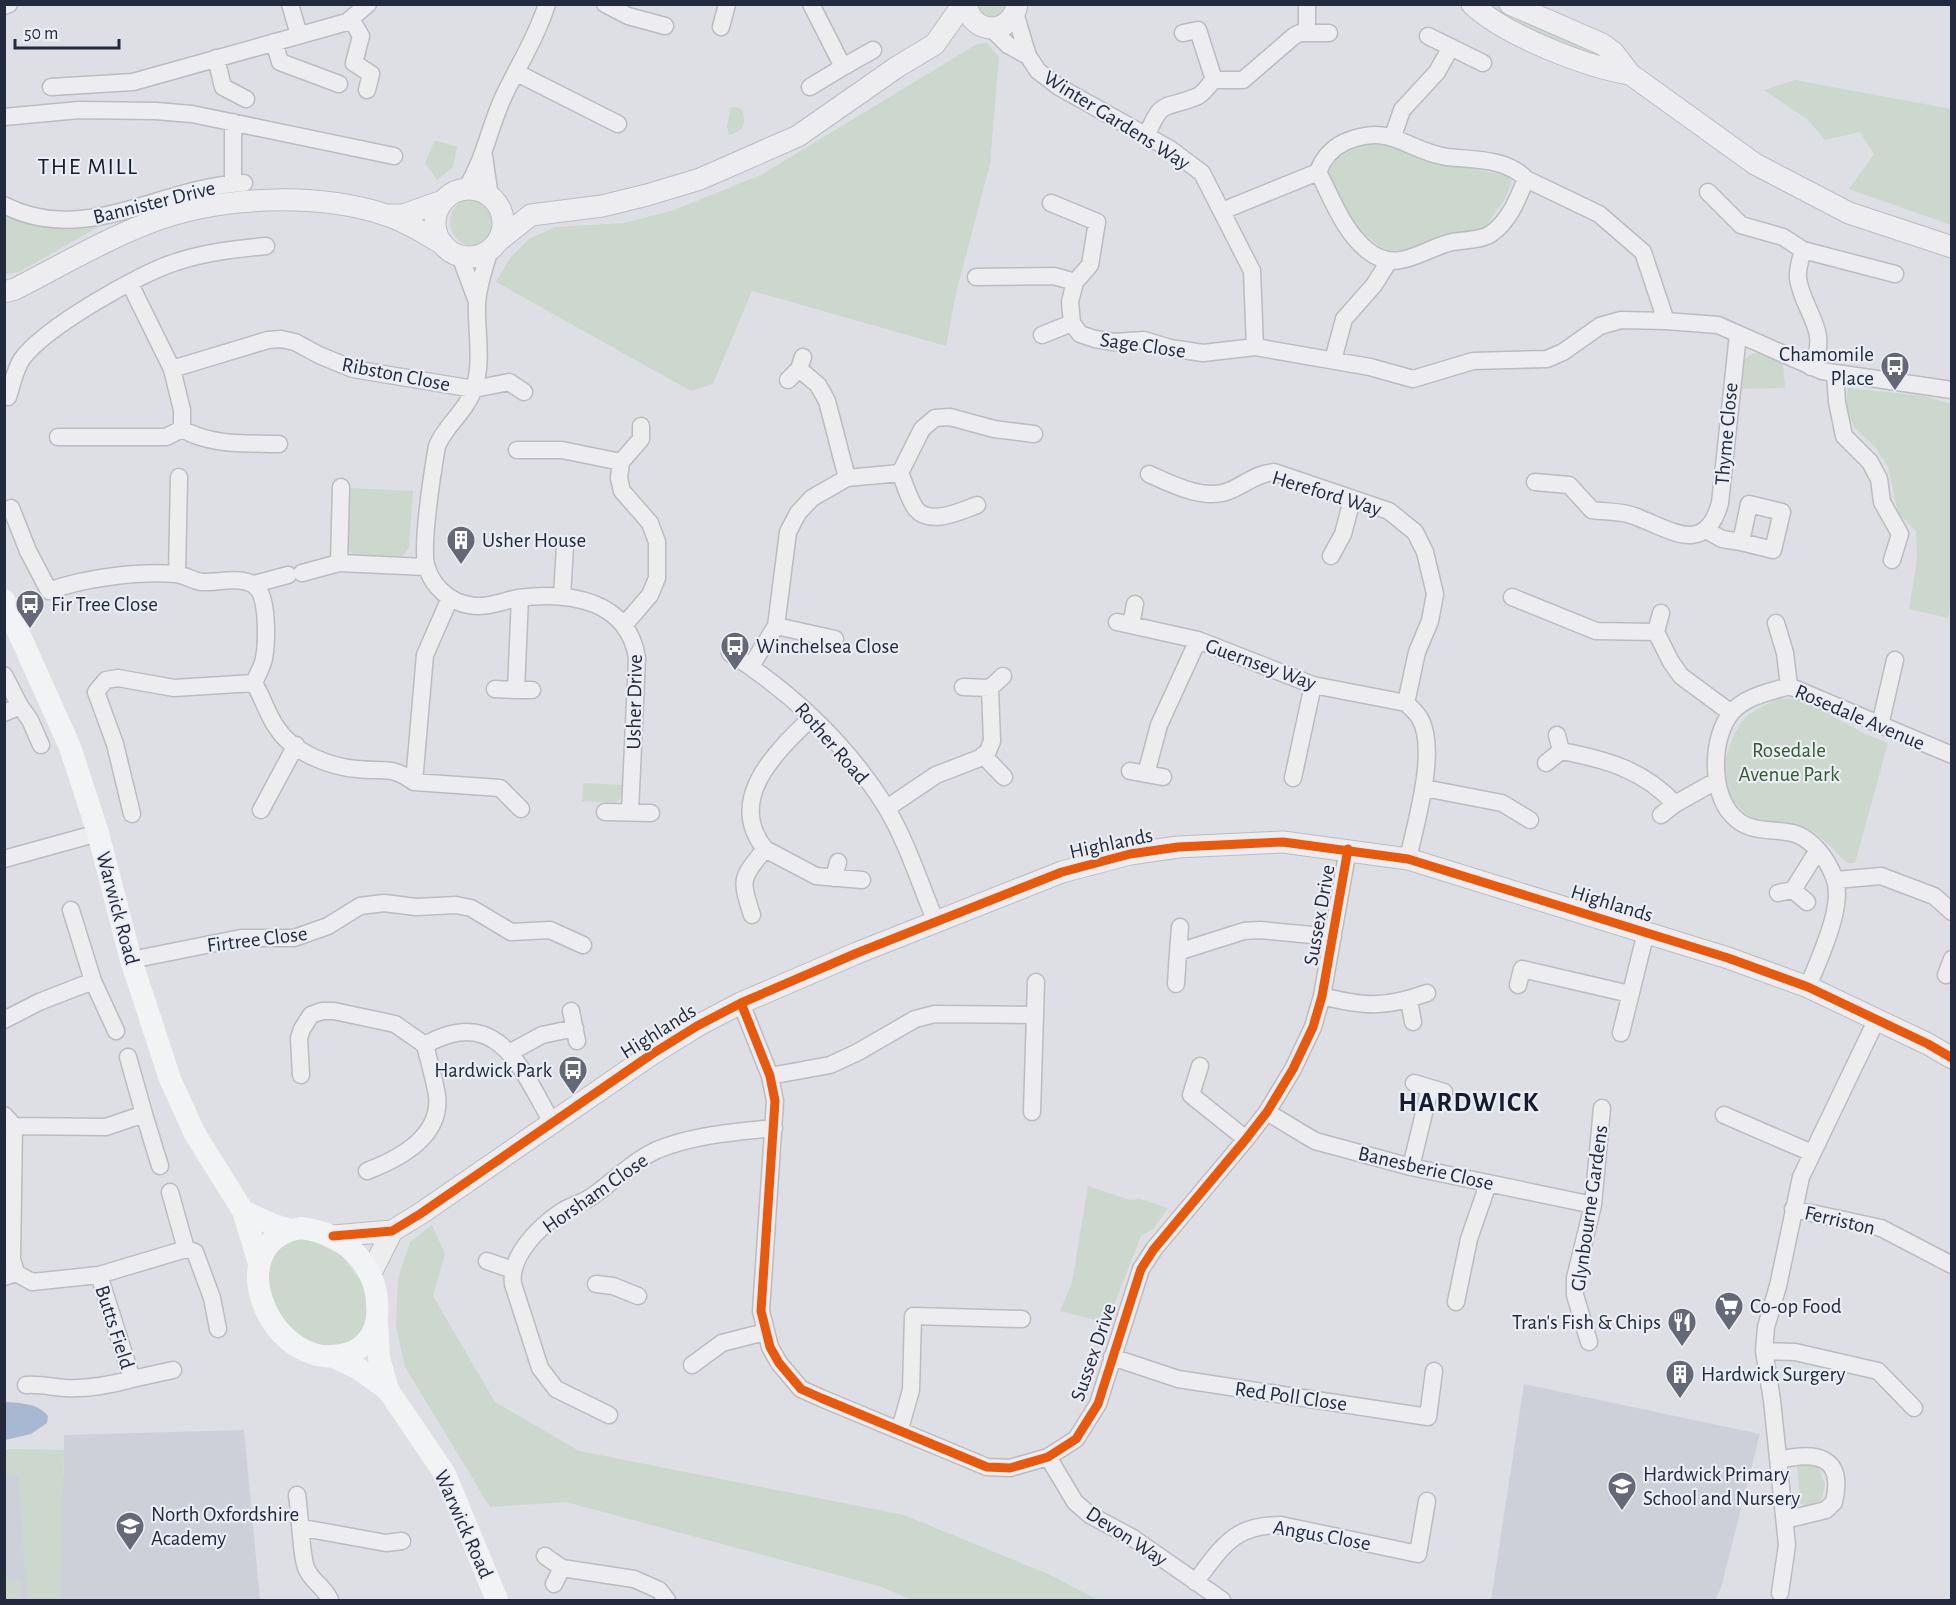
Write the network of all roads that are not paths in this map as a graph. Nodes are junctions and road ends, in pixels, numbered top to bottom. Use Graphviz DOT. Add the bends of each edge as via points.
graph roads {
  1 [pos="9,4"];
  2 [pos="290,4"];
  3 [pos="368,4"];
  4 [pos="547,4"];
  5 [pos="605,4"];
  6 [pos="727,4"];
  7 [pos="811,4"];
  8 [pos="964,4"];
  9 [pos="1307,4"];
  10 [pos="1472,4"];
  11 [pos="1510,4"];
  12 [pos="4,6"];
  13 [pos="1017,7"];
  14 [pos="351,19"];
  15 [pos="665,26"];
  16 [pos="721,27"];
  17 [pos="989,29"];
  18 [pos="1183,33"];
  19 [pos="1307,33"];
  20 [pos="1329,33"];
  21 [pos="299,35"];
  22 [pos="1428,36"];
  23 [pos="274,42"];
  24 [pos="935,44"];
  25 [pos="1451,47"];
  26 [pos="873,50"];
  27 [pos="1028,56"];
  28 [pos="216,58"];
  29 [pos="1484,63"];
  30 [pos="843,67"];
  31 [pos="518,73"];
  32 [pos="1630,74"];
  33 [pos="1214,80"];
  34 [pos="339,84"];
  35 [pos="51,87"];
  36 [pos="810,87"];
  37 [pos="367,90"];
  38 [pos="246,99"];
  39 [pos="4,117"];
  40 [pos="233,122"];
  41 [pos="618,124"];
  42 [pos="1147,135"];
  43 [pos="1393,136"];
  44 [pos="394,156"];
  45 [pos="484,156"];
  46 [pos="1318,172"];
  47 [pos="1526,179"];
  48 [pos="466,189"];
  49 [pos="1708,192"];
  50 [pos="492,199"];
  51 [pos="443,201"];
  52 [pos="1051,203"];
  53 [pos="4,205"];
  54 [pos="547,211"];
  55 [pos="1222,211"];
  56 [pos="387,215"];
  57 [pos="494,245"];
  58 [pos="266,246"];
  59 [pos="1952,247"];
  60 [pos="451,250"];
  61 [pos="1803,250"];
  62 [pos="1389,261"];
  63 [pos="1895,274"];
  64 [pos="976,277"];
  65 [pos="1075,282"];
  66 [pos="130,284"];
  67 [pos="8,294"];
  68 [pos="477,303"];
  69 [pos="1666,321"];
  70 [pos="1072,323"];
  71 [pos="1738,334"];
  72 [pos="1042,335"];
  73 [pos="1255,347"];
  74 [pos="1333,360"];
  75 [pos="1811,366"];
  76 [pos="796,368"];
  77 [pos="172,369"];
  78 [pos="1835,374"];
  79 [pos="474,388"];
  80 [pos="1952,390"];
  81 [pos="524,392"];
  82 [pos="8,397"];
  83 [pos="641,426"];
  84 [pos="182,429"];
  85 [pos="1034,434"];
  86 [pos="57,437"];
  87 [pos="279,444"];
  88 [pos="517,450"];
  89 [pos="621,462"];
  90 [pos="900,473"];
  91 [pos="1149,474"];
  92 [pos="179,477"];
  93 [pos="847,478"];
  94 [pos="1535,482"];
  95 [pos="341,487"];
  96 [pos="1352,500"];
  97 [pos="977,505"];
  98 [pos="11,508"];
  99 [pos="1706,530"];
  100 [pos="1741,542"];
  101 [pos="565,546"];
  102 [pos="1331,556"];
  103 [pos="1892,560"];
  104 [pos="339,563"];
  105 [pos="426,567"];
  106 [pos="177,574"];
  107 [pos="254,584"];
  108 [pos="562,597"];
  109 [pos="1512,597"];
  110 [pos="450,598"];
  111 [pos="520,598"];
  112 [pos="4,600"];
  113 [pos="1135,604"];
  114 [pos="1661,613"];
  115 [pos="1776,623"];
  116 [pos="625,624"];
  117 [pos="776,626"];
  118 [pos="1656,632"];
  119 [pos="835,639"];
  120 [pos="1198,640"];
  121 [pos="730,653"];
  122 [pos="1895,660"];
  123 [pos="751,666"];
  124 [pos="4,675"];
  125 [pos="1003,676"];
  126 [pos="254,683"];
  127 [pos="1313,685"];
  128 [pos="1789,686"];
  129 [pos="963,687"];
  130 [pos="990,688"];
  131 [pos="495,689"];
  132 [pos="1406,703"];
  133 [pos="12,710"];
  134 [pos="1731,713"];
  135 [pos="811,718"];
  136 [pos="1880,725"];
  137 [pos="41,745"];
  138 [pos="296,745"];
  139 [pos="984,755"];
  140 [pos="1952,755"];
  141 [pos="1546,763"];
  142 [pos="1130,771"];
  143 [pos="1004,777"];
  144 [pos="1293,778"];
  145 [pos="1716,781"];
  146 [pos="414,782"];
  147 [pos="1424,788"];
  148 [pos="1675,804"];
  149 [pos="886,808"];
  150 [pos="521,809"];
  151 [pos="261,810"];
  152 [pos="605,812"];
  153 [pos="630,812"];
  154 [pos="651,813"];
  155 [pos="132,814"];
  156 [pos="1661,815"];
  157 [pos="1530,820"];
  158 [pos="98,833"];
  159 [pos="765,849"];
  160 [pos="1348,849"];
  161 [pos="1818,850"];
  162 [pos="4,859"];
  163 [pos="1408,859"];
  164 [pos="862,880"];
  165 [pos="1836,880"];
  166 [pos="1807,902"];
  167 [pos="71,910"];
  168 [pos="1952,912"];
  169 [pos="752,915"];
  170 [pos="936,921"];
  171 [pos="1180,927"];
  172 [pos="1646,932"];
  173 [pos="1333,937"];
  174 [pos="583,945"];
  175 [pos="1178,952"];
  176 [pos="131,960"];
  177 [pos="93,981"];
  178 [pos="1036,982"];
  179 [pos="1176,984"];
  180 [pos="1518,985"];
  181 [pos="1808,987"];
  182 [pos="1426,993"];
  183 [pos="1630,994"];
  184 [pos="1322,996"];
  185 [pos="1409,999"];
  186 [pos="741,1003"];
  187 [pos="1035,1015"];
  188 [pos="4,1020"];
  189 [pos="1876,1021"];
  190 [pos="1413,1022"];
  191 [pos="575,1026"];
  192 [pos="116,1031"];
  193 [pos="1621,1033"];
  194 [pos="425,1045"];
  195 [pos="511,1052"];
  196 [pos="128,1057"];
  197 [pos="1952,1058"];
  198 [pos="1200,1066"];
  199 [pos="301,1075"];
  200 [pos="770,1076"];
  201 [pos="1429,1088"];
  202 [pos="1602,1108"];
  203 [pos="1032,1112"];
  204 [pos="1267,1112"];
  205 [pos="144,1114"];
  206 [pos="1724,1115"];
  207 [pos="9,1120"];
  208 [pos="552,1124"];
  209 [pos="774,1128"];
  210 [pos="1246,1139"];
  211 [pos="1812,1153"];
  212 [pos="160,1166"];
  213 [pos="1412,1167"];
  214 [pos="367,1171"];
  215 [pos="1488,1184"];
  216 [pos="170,1192"];
  217 [pos="1593,1205"];
  218 [pos="1793,1209"];
  219 [pos="243,1211"];
  220 [pos="291,1230"];
  221 [pos="392,1231"];
  222 [pos="333,1236"];
  223 [pos="186,1249"];
  224 [pos="258,1260"];
  225 [pos="487,1261"];
  226 [pos="1952,1265"];
  227 [pos="513,1270"];
  228 [pos="371,1273"];
  229 [pos="10,1275"];
  230 [pos="99,1275"];
  231 [pos="596,1284"];
  232 [pos="638,1296"];
  233 [pos="1456,1302"];
  234 [pos="1022,1319"];
  235 [pos="377,1323"];
  236 [pos="218,1329"];
  237 [pos="765,1332"];
  238 [pos="1588,1342"];
  239 [pos="1764,1351"];
  240 [pos="1112,1357"];
  241 [pos="336,1358"];
  242 [pos="692,1365"];
  243 [pos="173,1370"];
  244 [pos="1434,1371"];
  245 [pos="132,1379"];
  246 [pos="26,1385"];
  247 [pos="387,1389"];
  248 [pos="1914,1408"];
  249 [pos="609,1415"];
  250 [pos="900,1429"];
  251 [pos="1048,1457"];
  252 [pos="1779,1460"];
  253 [pos="297,1495"];
  254 [pos="1427,1501"];
  255 [pos="1785,1520"];
  256 [pos="303,1528"];
  257 [pos="402,1541"];
  258 [pos="545,1556"];
  259 [pos="562,1568"];
  260 [pos="1195,1582"];
  261 [pos="554,1584"];
  262 [pos="1780,1593"];
  263 [pos="330,1600"];
  264 [pos="497,1600"];
  265 [pos="667,1600"];
  266 [pos="1222,1600"];
  1 -- 12 [label="street"];
  2 -- 21 [label="street"];
  3 -- 14 [label="street"];
  4 -- 31 [label="street"];
  5 -- 15 [label="street" via="628,16"];
  6 -- 16 [label="street"];
  7 -- 30 [label="street"];
  8 -- 17 [label="street" via="972,19"];
  8 -- 24 [label="street"];
  9 -- 19 [label="street"];
  10 -- 32 [label="street" via="1501,26 1592,67"];
  11 -- 32 [label="street" via="1602,44"];
  13 -- 17 [label="street" via="1006,24"];
  13 -- 27 [label="street, Winter Gardens Way"];
  14 -- 21 [label="street"];
  14 -- 37 [label="street" via="361,36 354,63 370,74"];
  17 -- 24 [label="street"];
  17 -- 27 [label="street, Winter Gardens Way"];
  18 -- 33 [label="street" via="1198,30"];
  19 -- 20 [label="street"];
  19 -- 33 [label="street" via="1294,36 1243,80"];
  21 -- 23 [label="street"];
  22 -- 25 [label="street"];
  23 -- 28 [label="street"];
  23 -- 34 [label="street" via="280,62"];
  24 -- 54 [label="street" via="798,136 700,179 602,206"];
  25 -- 29 [label="street"];
  25 -- 43 [label="street" via="1437,72 1402,110"];
  26 -- 30 [label="street"];
  27 -- 42 [label="street, Winter Gardens Way" via="1038,71 1059,87"];
  28 -- 35 [label="street" via="133,82"];
  28 -- 38 [label="street" via="223,87"];
  30 -- 36 [label="street"];
  31 -- 41 [label="street"];
  31 -- 45 [label="street" via="502,100"];
  32 -- 59 [label="street" via="1739,154 1799,189 1849,213"];
  33 -- 42 [label="street" via="1196,97 1163,106"];
  39 -- 40 [label="street" via="79,110 156,111"];
  40 -- 44 [label="street"];
  40 -- 53 [label="street, Bannister Drive" via="239,183 198,189 96,219 49,218"];
  42 -- 55 [label="street, Winter Gardens Way" via="1202,173"];
  43 -- 46 [label="street" via="1366,134 1342,144 1327,155"];
  43 -- 47 [label="street" via="1445,157 1500,164 1519,171"];
  45 -- 48 [label="street"];
  45 -- 50 [label="street"];
  46 -- 55 [label="street"];
  46 -- 62 [label="street" via="1347,229 1367,250"];
  47 -- 62 [label="street" via="1513,210 1491,234 1449,243 1421,256"];
  47 -- 69 [label="street" via="1599,214 1643,252"];
  48 -- 50 [label="street" via="480,191"];
  48 -- 51 [label="street"];
  49 -- 61 [label="street" via="1742,225 1783,237"];
  50 -- 54 [label="street"];
  50 -- 57 [label="street" via="503,222"];
  51 -- 56 [label="street" via="403,215"];
  51 -- 60 [label="street" via="435,223"];
  52 -- 65 [label="street, Sage Close" via="1096,222 1090,265"];
  54 -- 57 [label="street" via="525,219"];
  55 -- 73 [label="street, Winter Gardens Way" via="1252,271"];
  56 -- 60 [label="street"];
  56 -- 67 [label="street" via="286,200 209,207 134,229"];
  57 -- 60 [label="street" via="481,255"];
  57 -- 68 [label="street"];
  58 -- 66 [label="street" via="222,250 174,262"];
  60 -- 68 [label="street"];
  61 -- 63 [label="street"];
  61 -- 75 [label="street" via="1798,277 1819,336 1818,354"];
  62 -- 74 [label="street" via="1344,319"];
  64 -- 65 [label="street" via="1054,276"];
  65 -- 70 [label="street, Sage Close" via="1070,302"];
  66 -- 77 [label="street"];
  66 -- 82 [label="street" via="76,314 22,359"];
  68 -- 79 [label="street" via="478,372"];
  69 -- 71 [label="street" via="1718,325"];
  69 -- 74 [label="street" via="1621,320 1600,326 1547,359 1473,361 1413,380"];
  70 -- 72 [label="street, Sage Close"];
  70 -- 73 [label="street, Sage Close" via="1080,334 1114,342 1144,340 1203,353"];
  71 -- 75 [label="street"];
  71 -- 99 [label="street, Thyme Close" via="1720,503 1715,521"];
  73 -- 74 [label="street"];
  75 -- 78 [label="street"];
  76 -- 93 [label="street" via="818,385 827,400"];
  77 -- 79 [label="street, Ribston Close" via="281,339 353,369"];
  77 -- 84 [label="street" via="182,410"];
  78 -- 80 [label="street"];
  78 -- 103 [label="street" via="1844,436 1870,462 1879,479 1882,502 1900,534"];
  79 -- 81 [label="street" via="509,382"];
  79 -- 105 [label="street" via="466,407 442,432 436,446"];
  83 -- 89 [label="street" via="641,439"];
  84 -- 86 [label="street" via="166,437"];
  84 -- 87 [label="street" via="199,439 216,442"];
  85 -- 90 [label="street" via="994,429 950,417 935,418 922,429"];
  88 -- 89 [label="street" via="562,450"];
  89 -- 116 [label="street" via="622,491 650,524 657,542 658,562 650,595"];
  90 -- 93 [label="street"];
  90 -- 97 [label="street" via="917,510 926,515 944,516"];
  91 -- 96 [label="street, Hereford Way" via="1212,494 1227,492 1265,472 1274,472"];
  92 -- 106 [label="street"];
  93 -- 117 [label="street" via="812,498 788,532"];
  94 -- 99 [label="street" via="1569,485 1592,510 1632,515 1676,534 1692,535"];
  95 -- 104 [label="street"];
  96 -- 102 [label="street" via="1343,534"];
  96 -- 132 [label="street, Hereford Way" via="1389,511 1415,532 1431,570 1435,594 1430,621"];
  98 -- 106 [label="street" via="49,591 116,576"];
  99 -- 100 [label="street" via="1722,539"];
  101 -- 108 [label="street"];
  104 -- 105 [label="street"];
  104 -- 107 [label="street"];
  105 -- 110 [label="street" via="439,589"];
  106 -- 107 [label="street" via="201,582"];
  107 -- 126 [label="street" via="264,601 265,648"];
  108 -- 111 [label="street, Usher Drive"];
  108 -- 116 [label="street, Usher Drive" via="592,603"];
  109 -- 118 [label="street" via="1596,631"];
  110 -- 111 [label="street, Usher Drive" via="470,606"];
  110 -- 146 [label="street" via="425,655"];
  111 -- 131 [label="street" via="524,690"];
  112 -- 158 [label="main road, Warwick Road" via="66,737"];
  113 -- 120 [label="street, Guernsey Way" via="1124,623"];
  114 -- 118 [label="street"];
  115 -- 128 [label="street"];
  116 -- 153 [label="street, Usher Drive" via="635,643 637,658"];
  117 -- 119 [label="street"];
  117 -- 123 [label="street"];
  118 -- 134 [label="street" via="1681,676"];
  120 -- 127 [label="street, Guernsey Way"];
  120 -- 142 [label="street" via="1159,726 1155,775"];
  121 -- 123 [label="street, Rother Road"];
  122 -- 136 [label="street"];
  123 -- 135 [label="street, Rother Road" via="789,694"];
  124 -- 133 [label="street"];
  125 -- 130 [label="street"];
  126 -- 138 [label="street" via="278,731"];
  126 -- 155 [label="street" via="182,688 118,678 106,680 99,687 96,692 115,744"];
  127 -- 132 [label="street, Guernsey Way"];
  127 -- 144 [label="street"];
  128 -- 134 [label="street, Rosedale Avenue" via="1751,698"];
  128 -- 136 [label="street, Rosedale Avenue"];
  129 -- 130 [label="street"];
  130 -- 139 [label="street" via="992,741"];
  132 -- 147 [label="street" via="1419,718 1424,732"];
  133 -- 137 [label="street" via="30,720"];
  134 -- 145 [label="street" via="1719,739"];
  135 -- 149 [label="street, Rother Road" via="852,759"];
  135 -- 159 [label="street" via="779,749 755,785 752,818 755,836"];
  136 -- 140 [label="street, Rosedale Avenue"];
  138 -- 146 [label="street" via="333,766 399,771"];
  138 -- 151 [label="street"];
  139 -- 143 [label="street"];
  139 -- 149 [label="street" via="936,775"];
  141 -- 148 [label="street" via="1559,743 1626,767 1660,787"];
  145 -- 148 [label="street"];
  145 -- 161 [label="street" via="1721,800 1732,816 1747,827 1788,832"];
  146 -- 150 [label="street" via="500,788"];
  147 -- 157 [label="street" via="1502,803"];
  147 -- 163 [label="street"];
  148 -- 156 [label="street"];
  149 -- 170 [label="street, Rother Road"];
  152 -- 153 [label="street"];
  153 -- 154 [label="street"];
  158 -- 162 [label="street"];
  158 -- 176 [label="main road, Warwick Road"];
  159 -- 164 [label="street" via="816,876 836,870"];
  159 -- 169 [label="street" via="744,874"];
  160 -- 163 [label="street, Highlands"];
  160 -- 170 [label="street, Highlands" via="1283,842 1225,843 1130,854 1062,872"];
  160 -- 173 [label="street, Sussex Drive"];
  161 -- 165 [label="street"];
  161 -- 166 [label="street" via="1785,891"];
  163 -- 172 [label="street, Highlands"];
  165 -- 168 [label="street" via="1881,876 1934,896"];
  165 -- 181 [label="street" via="1832,922"];
  167 -- 177 [label="street"];
  170 -- 186 [label="street, Highlands"];
  171 -- 175 [label="street"];
  172 -- 181 [label="street, Highlands"];
  172 -- 183 [label="street"];
  173 -- 175 [label="street" via="1244,931"];
  173 -- 184 [label="street, Sussex Drive"];
  174 -- 176 [label="street, Firtree Close" via="550,930 511,932 471,908 384,903 360,906 328,926 294,938 242,938"];
  175 -- 179 [label="street"];
  176 -- 219 [label="main road, Warwick Road" via="170,1079 195,1134"];
  177 -- 188 [label="street"];
  177 -- 192 [label="street"];
  178 -- 187 [label="street"];
  180 -- 183 [label="street" via="1522,969"];
  181 -- 189 [label="street, Highlands"];
  182 -- 185 [label="street"];
  183 -- 193 [label="street"];
  184 -- 185 [label="street" via="1376,1006"];
  184 -- 204 [label="street, Sussex Drive" via="1313,1027"];
  185 -- 190 [label="street"];
  186 -- 200 [label="street, Sussex Drive"];
  186 -- 208 [label="street, Highlands" via="652,1054"];
  187 -- 200 [label="street" via="935,1014 915,1019 830,1065"];
  187 -- 203 [label="street"];
  189 -- 197 [label="street, Highlands"];
  189 -- 211 [label="street, Ferriston"];
  191 -- 195 [label="street" via="542,1035"];
  194 -- 195 [label="street" via="439,1036 460,1031 496,1039"];
  194 -- 199 [label="street" via="395,1024 322,1011 311,1016 299,1038"];
  194 -- 214 [label="street" via="437,1096 432,1124 422,1140 391,1162"];
  195 -- 208 [label="street"];
  196 -- 205 [label="street"];
  198 -- 210 [label="street" via="1191,1095"];
  200 -- 209 [label="street, Sussex Drive" via="775,1101"];
  201 -- 213 [label="street"];
  202 -- 217 [label="street, Glynbourne Gardens"];
  204 -- 210 [label="street, Sussex Drive"];
  204 -- 213 [label="street, Banesberie Close" via="1315,1141"];
  205 -- 207 [label="street" via="106,1127"];
  205 -- 212 [label="street"];
  206 -- 211 [label="street"];
  207 -- 229 [label="street"];
  208 -- 221 [label="street, Highlands"];
  209 -- 227 [label="street, Horsham Close" via="714,1134 658,1150 637,1161 591,1198 563,1211 541,1228"];
  209 -- 237 [label="street, Sussex Drive" via="760,1294"];
  210 -- 240 [label="street, Sussex Drive" via="1142,1269"];
  211 -- 218 [label="street, Ferriston"];
  213 -- 215 [label="street, Banesberie Close"];
  215 -- 217 [label="street, Banesberie Close"];
  215 -- 233 [label="street" via="1469,1239"];
  216 -- 223 [label="street"];
  217 -- 238 [label="street, Glynbourne Gardens" via="1575,1278 1575,1295"];
  218 -- 226 [label="street, Ferriston" via="1881,1228"];
  218 -- 239 [label="street, Ferriston"];
  219 -- 220 [label="main road"];
  219 -- 224 [label="main road, Warwick Road"];
  220 -- 222 [label="main road" via="314,1230"];
  220 -- 224 [label="main road" via="272,1240"];
  221 -- 222 [label="street, Highlands"];
  221 -- 228 [label="street, Highlands"];
  222 -- 228 [label="main road" via="356,1254"];
  223 -- 230 [label="street"];
  223 -- 236 [label="street" via="195,1252 212,1298"];
  224 -- 241 [label="main road" via="261,1294 282,1337 310,1354"];
  225 -- 227 [label="street"];
  227 -- 249 [label="street" via="513,1284 540,1368 556,1389"];
  228 -- 235 [label="main road" via="377,1287"];
  229 -- 230 [label="street" via="32,1282"];
  230 -- 245 [label="street, Butts Field"];
  231 -- 232 [label="street"];
  234 -- 250 [label="street" via="913,1316 911,1390"];
  235 -- 241 [label="main road" via="371,1336 356,1350"];
  235 -- 247 [label="main road, Warwick Road" via="379,1358"];
  237 -- 242 [label="street" via="722,1343"];
  237 -- 250 [label="street, Sussex Drive" via="779,1363 801,1389"];
  239 -- 248 [label="street" via="1795,1352 1878,1371"];
  239 -- 252 [label="street, Ferriston"];
  240 -- 244 [label="street, Red Poll Close" via="1178,1379 1428,1417"];
  240 -- 251 [label="street, Sussex Drive" via="1098,1404 1076,1439"];
  241 -- 247 [label="main road, Warwick Road"];
  243 -- 245 [label="street"];
  245 -- 246 [label="street, Butts Field" via="66,1388"];
  247 -- 264 [label="main road, Warwick Road" via="445,1473"];
  250 -- 251 [label="street, Sussex Drive" via="987,1467 1010,1468"];
  251 -- 260 [label="street, Devon Way" via="1075,1502 1090,1515 1133,1538"];
  252 -- 255 [label="street, Ferriston"];
  252 -- 255 [label="street" via="1797,1456 1825,1459 1832,1466 1835,1480 1834,1502 1826,1510"];
  253 -- 256 [label="street"];
  254 -- 260 [label="street, Angus Close" via="1418,1554 1281,1525 1262,1525 1232,1536"];
  255 -- 262 [label="street, Ferriston" via="1787,1545"];
  256 -- 257 [label="street" via="386,1543"];
  256 -- 263 [label="street" via="308,1573"];
  258 -- 259 [label="street"];
  259 -- 261 [label="street"];
  259 -- 265 [label="street" via="634,1579 659,1590"];
  260 -- 266 [label="street, Devon Way"];
}
